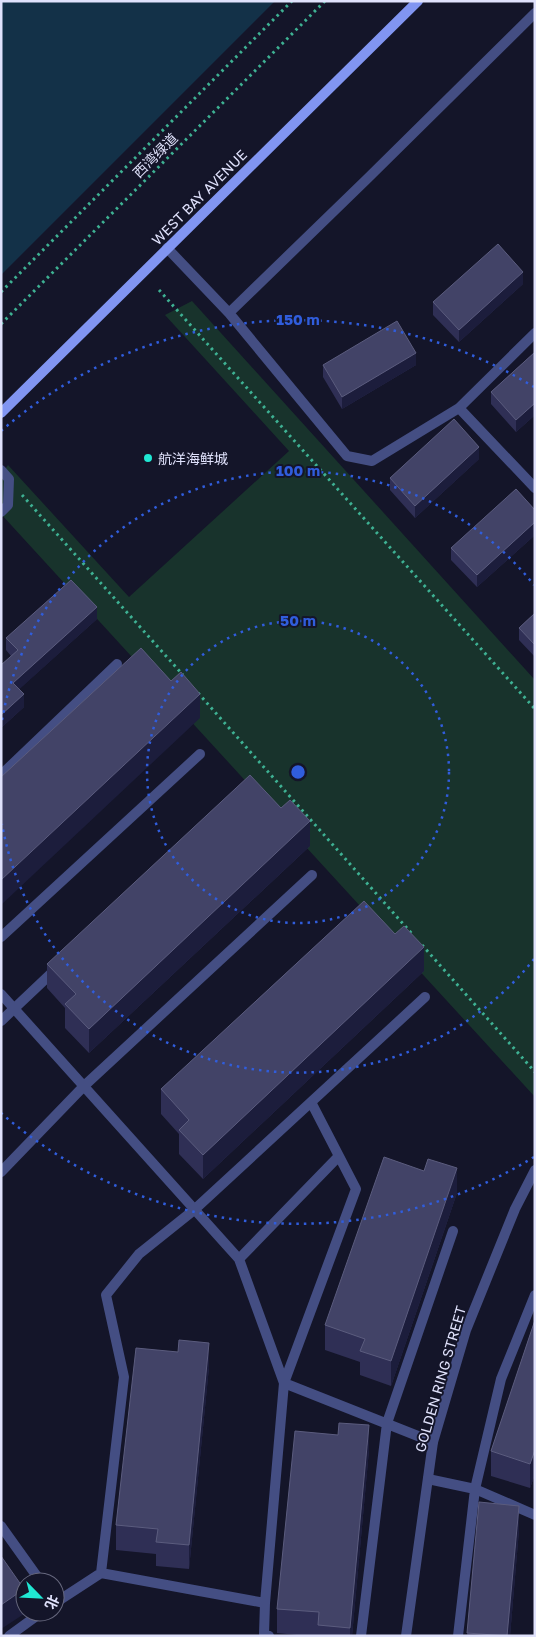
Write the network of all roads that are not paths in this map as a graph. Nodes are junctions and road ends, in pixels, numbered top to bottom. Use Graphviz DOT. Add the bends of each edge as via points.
graph roads {
  1 [pos="418,1"];
  2 [pos="535,13"];
  3 [pos="167,248"];
  4 [pos="229,313"];
  5 [pos="535,334"];
  6 [pos="458,408"];
  7 [pos="1,413"];
  8 [pos="1,470"];
  9 [pos="535,488"];
  10 [pos="1,512"];
  11 [pos="117,664"];
  12 [pos="200,754"];
  13 [pos="1,775"];
  14 [pos="312,875"];
  15 [pos="1,937"];
  16 [pos="64,961"];
  17 [pos="1,994"];
  18 [pos="424,997"];
  19 [pos="14,1008"];
  20 [pos="1,1021"];
  21 [pos="84,1086"];
  22 [pos="311,1102"];
  23 [pos="338,1157"];
  24 [pos="535,1170"];
  25 [pos="1,1172"];
  26 [pos="194,1210"];
  27 [pos="453,1231"];
  28 [pos="238,1259"];
  29 [pos="535,1295"];
  30 [pos="284,1383"];
  31 [pos="387,1423"];
  32 [pos="433,1442"];
  33 [pos="428,1479"];
  34 [pos="475,1489"];
  35 [pos="535,1515"];
  36 [pos="1,1526"];
  37 [pos="34,1572"];
  38 [pos="101,1573"];
  39 [pos="65,1596"];
  40 [pos="265,1603"];
  41 [pos="28,1622"];
  42 [pos="9,1636"];
  43 [pos="269,1636"];
  44 [pos="361,1636"];
  45 [pos="406,1636"];
  46 [pos="458,1636"];
  1 -- 3 [label="main road, WEST BAY AVENUE"];
  2 -- 4 [label="street"];
  3 -- 4 [label="street"];
  3 -- 7 [label="main road, WEST BAY AVENUE"];
  4 -- 6 [label="street" via="346,456 372,461"];
  5 -- 6 [label="street"];
  6 -- 9 [label="street"];
  8 -- 10 [label="street" via="8,479 8,505"];
  11 -- 13 [label="street"];
  12 -- 15 [label="street"];
  14 -- 21 [label="street"];
  16 -- 19 [label="street"];
  17 -- 19 [label="street"];
  18 -- 22 [label="street"];
  19 -- 20 [label="street"];
  19 -- 21 [label="street"];
  21 -- 25 [label="street"];
  21 -- 26 [label="street"];
  22 -- 23 [label="street"];
  22 -- 26 [label="street"];
  23 -- 28 [label="street"];
  23 -- 30 [label="street" via="356,1189"];
  24 -- 32 [label="street, GOLDEN RING STREET" via="515,1209 466,1330"];
  26 -- 28 [label="street"];
  26 -- 38 [label="street" via="139,1254 106,1295 124,1377"];
  27 -- 31 [label="street"];
  28 -- 30 [label="street"];
  29 -- 34 [label="street" via="501,1379"];
  30 -- 31 [label="street"];
  30 -- 40 [label="street"];
  31 -- 32 [label="street"];
  31 -- 44 [label="street"];
  32 -- 33 [label="street, GOLDEN RING STREET"];
  33 -- 34 [label="street"];
  33 -- 45 [label="street, GOLDEN RING STREET"];
  34 -- 35 [label="street"];
  34 -- 46 [label="street"];
  36 -- 37 [label="street"];
  38 -- 39 [label="street"];
  38 -- 40 [label="street"];
  40 -- 43 [label="street" via="264,1634"];
  41 -- 42 [label="street"];
}
